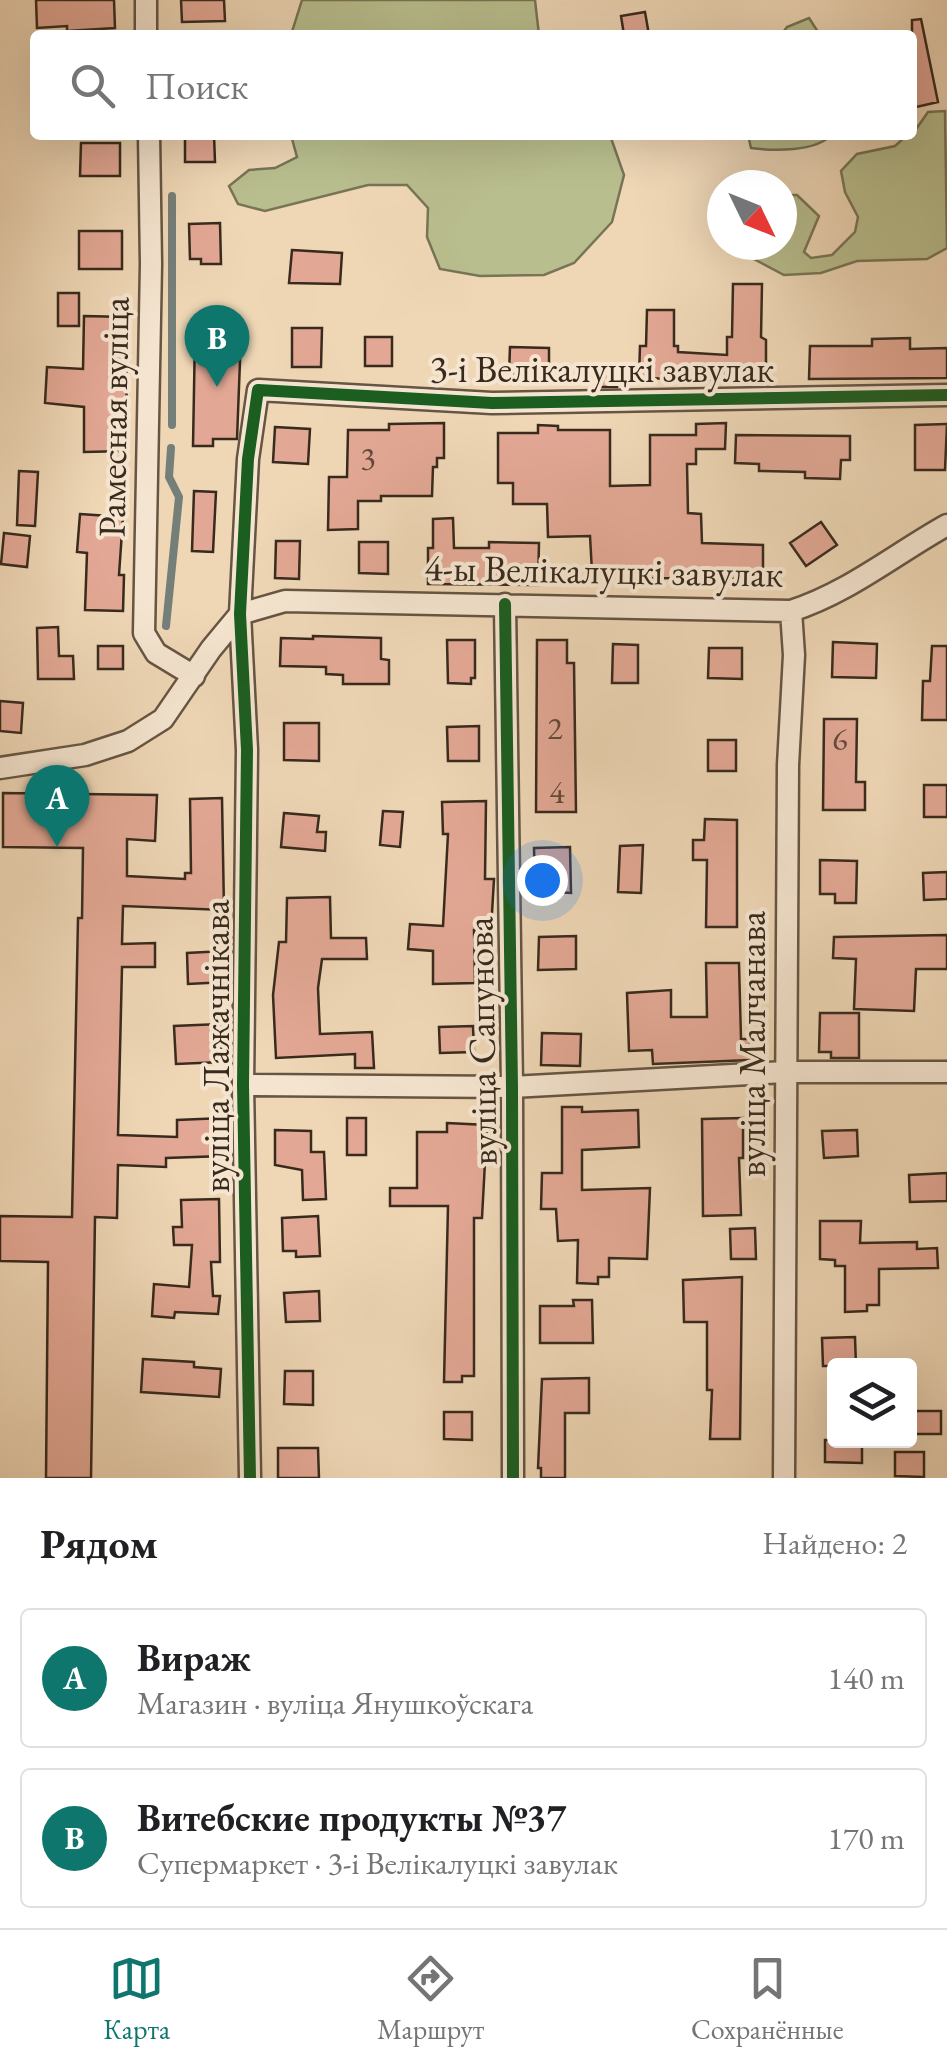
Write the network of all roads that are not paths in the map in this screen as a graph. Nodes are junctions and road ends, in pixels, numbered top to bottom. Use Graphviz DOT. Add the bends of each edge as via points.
graph roads {
  1 [pos="146,0"];
  2 [pos="146,30"];
  3 [pos="148,140"];
  4 [pos="258,390"];
  5 [pos="947,395"];
  6 [pos="947,526"];
  7 [pos="505,604"];
  8 [pos="791,611"];
  9 [pos="240,614"];
  10 [pos="194,676"];
  11 [pos="0,768"];
  12 [pos="785,1072"];
  13 [pos="947,1072"];
  14 [pos="243,1085"];
  15 [pos="512,1087"];
  16 [pos="250,1478"];
  17 [pos="513,1478"];
  18 [pos="784,1478"];
  1 -- 2 [label="street"];
  3 -- 10 [label="street, Рамесная вуліца" via="144,632 156,653"];
  4 -- 5 [label="street, 3-і Велікалуцкі завулак" via="492,403"];
  4 -- 9 [label="street, вуліца Лажачнікава"];
  6 -- 8 [label="street, 4-ы Велікалуцкі завулак" via="826,600"];
  7 -- 8 [label="street, 4-ы Велікалуцкі завулак"];
  7 -- 9 [label="street, 4-ы Велікалуцкі завулак" via="285,600"];
  7 -- 15 [label="street, вуліца Сапунова"];
  8 -- 12 [label="street, вуліца Малчанава"];
  9 -- 10 [label="street"];
  9 -- 14 [label="street, вуліца Лажачнікава" via="247,750"];
  10 -- 11 [label="street" via="163,719 128,741"];
  12 -- 13 [label="street"];
  12 -- 15 [label="street"];
  12 -- 18 [label="street, вуліца Малчанава"];
  14 -- 15 [label="street"];
  14 -- 16 [label="street, вуліца Лажачнікава"];
  15 -- 17 [label="street, вуліца Сапунова"];
}
